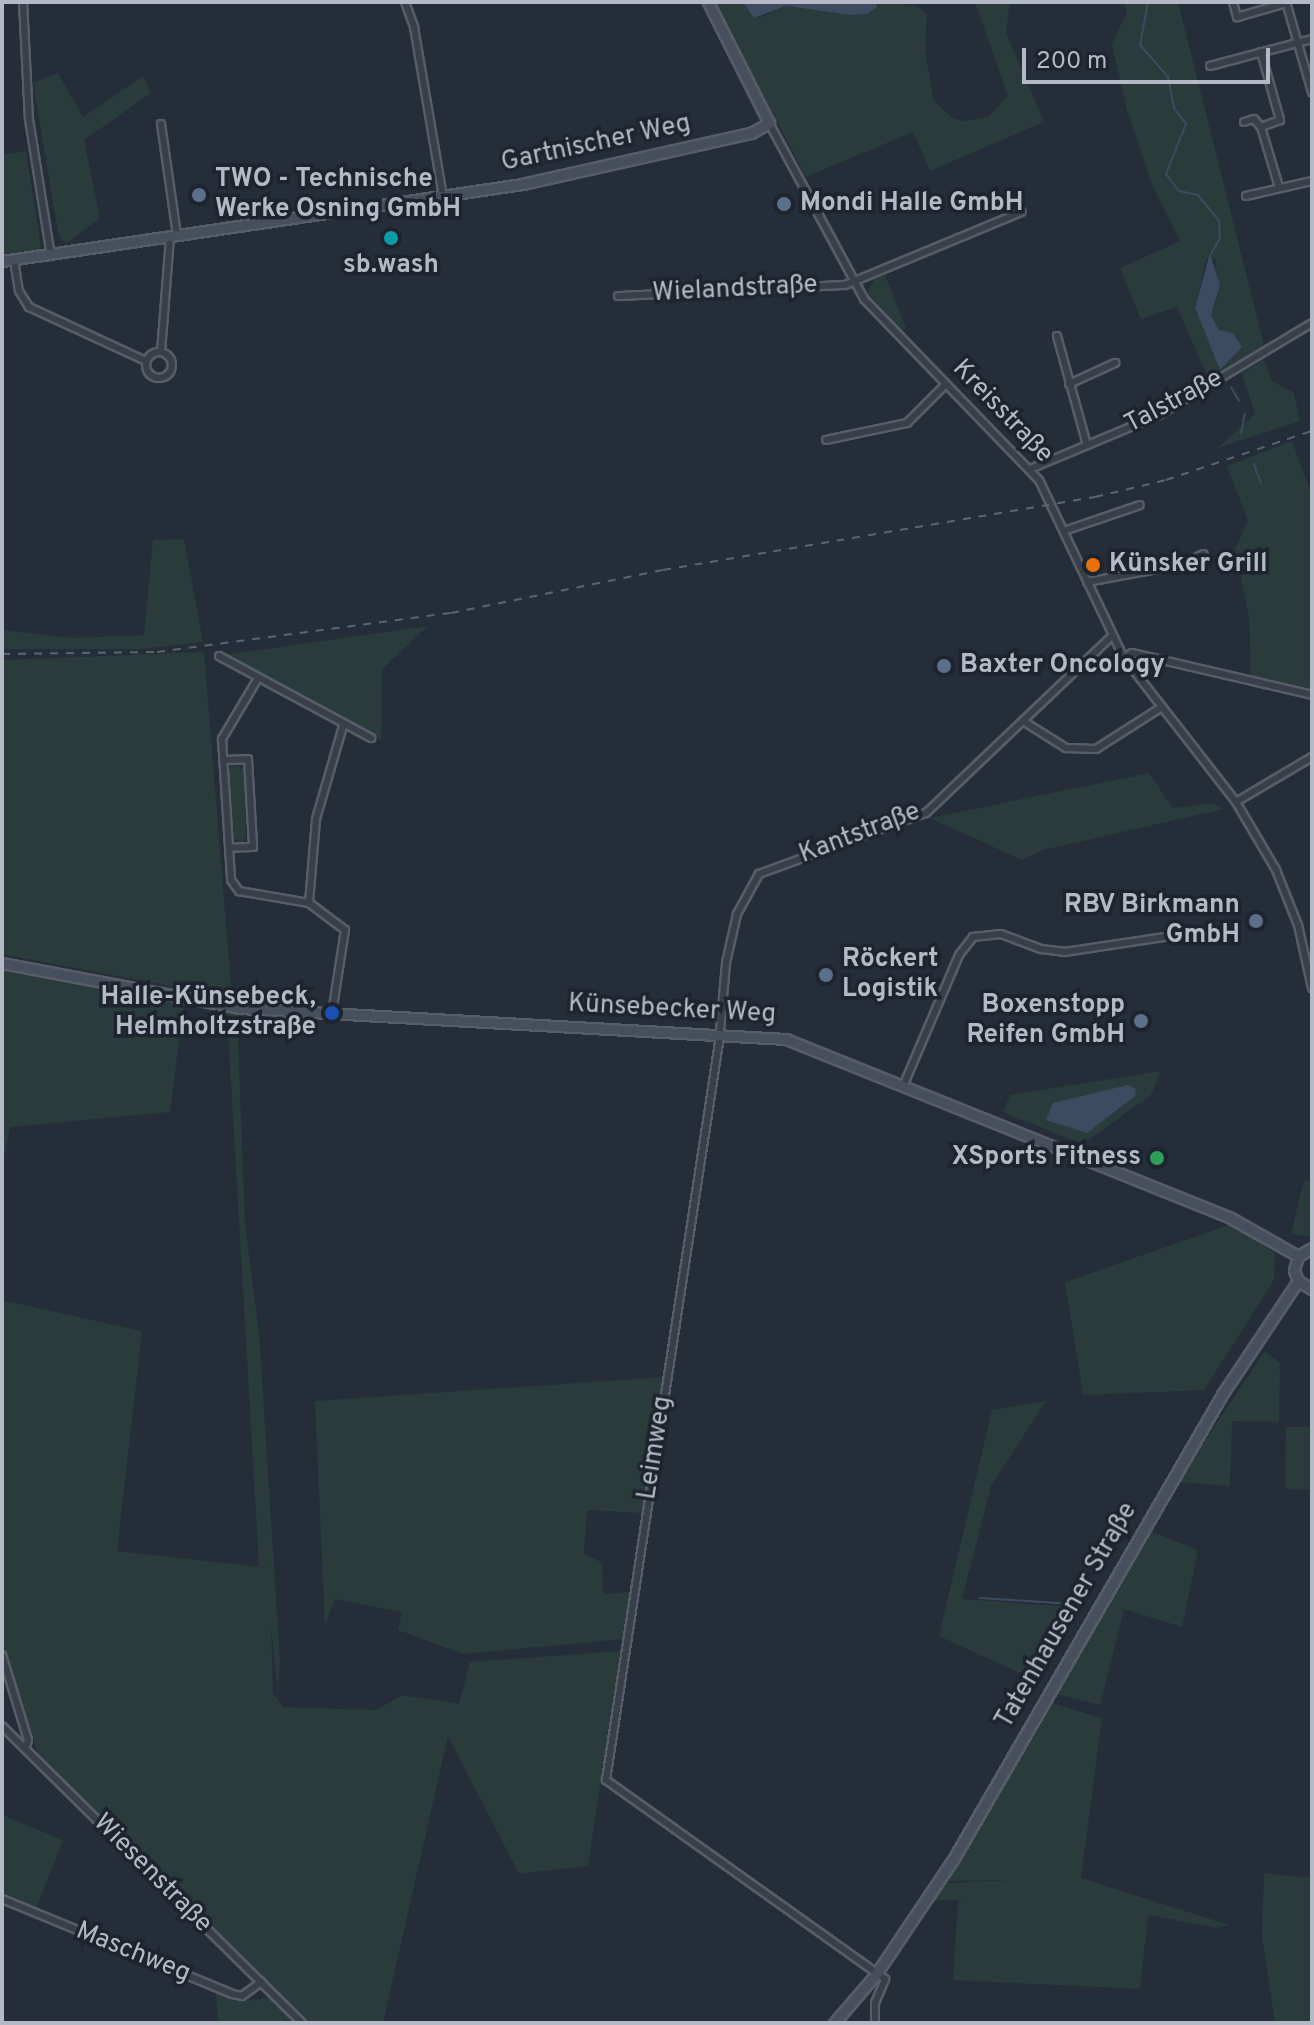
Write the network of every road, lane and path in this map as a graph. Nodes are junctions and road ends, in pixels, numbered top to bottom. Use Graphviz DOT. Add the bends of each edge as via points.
graph roads {
  1 [pos="23,2"];
  2 [pos="405,2"];
  3 [pos="708,2"];
  4 [pos="1233,2"];
  5 [pos="1286,2"];
  6 [pos="1312,39"];
  7 [pos="1297,42"];
  8 [pos="1261,52"];
  9 [pos="1210,66"];
  10 [pos="1312,92"];
  11 [pos="1244,122"];
  12 [pos="769,123"];
  13 [pos="161,124"];
  14 [pos="1261,127"];
  15 [pos="1312,181"];
  16 [pos="1279,187"];
  17 [pos="443,196"];
  18 [pos="1246,196"];
  19 [pos="1021,212"];
  20 [pos="174,237"];
  21 [pos="51,256"];
  22 [pos="14,260"];
  23 [pos="2,261"];
  24 [pos="852,282"];
  25 [pos="618,296"];
  26 [pos="1312,323"];
  27 [pos="1057,336"];
  28 [pos="161,352"];
  29 [pos="146,361"];
  30 [pos="1115,363"];
  31 [pos="1069,384"];
  32 [pos="945,385"];
  33 [pos="826,440"];
  34 [pos="1087,445"];
  35 [pos="1030,469"];
  36 [pos="1140,505"];
  37 [pos="1064,531"];
  38 [pos="1204,554"];
  39 [pos="1087,582"];
  40 [pos="1111,637"];
  41 [pos="219,656"];
  42 [pos="1124,658"];
  43 [pos="257,680"];
  44 [pos="1312,695"];
  45 [pos="1162,707"];
  46 [pos="1023,721"];
  47 [pos="343,726"];
  48 [pos="371,738"];
  49 [pos="1312,757"];
  50 [pos="223,760"];
  51 [pos="1236,802"];
  52 [pos="229,848"];
  53 [pos="309,903"];
  54 [pos="1164,937"];
  55 [pos="2,963"];
  56 [pos="1312,988"];
  57 [pos="332,1013"];
  58 [pos="720,1034"];
  59 [pos="904,1084"];
  60 [pos="1312,1248"];
  61 [pos="1298,1256"];
  62 [pos="1298,1281"];
  63 [pos="1312,1289"];
  64 [pos="2,1655"];
  65 [pos="2,1726"];
  66 [pos="25,1749"];
  67 [pos="2,1899"];
  68 [pos="876,1974"];
  69 [pos="261,1982"];
  70 [pos="842,2014"];
  71 [pos="302,2023"];
  72 [pos="834,2023"];
  73 [pos="850,2023"];
  74 [pos="875,2023"];
  1 -- 21 [label="street" via="29,119"];
  2 -- 17 [label="street"];
  3 -- 12 [label="street, Kreisstraße"];
  4 -- 5 [label="street" via="1237,17"];
  5 -- 7 [label="street"];
  6 -- 7 [label="street"];
  7 -- 8 [label="street"];
  7 -- 10 [label="street"];
  8 -- 9 [label="street"];
  8 -- 14 [label="street" via="1280,120"];
  11 -- 14 [label="street" via="1254,119"];
  12 -- 17 [label="street, Gartnischer Weg" via="751,133 647,158"];
  12 -- 24 [label="street, Kreisstraße"];
  13 -- 20 [label="street"];
  14 -- 16 [label="street"];
  15 -- 16 [label="street"];
  16 -- 18 [label="street"];
  17 -- 20 [label="street, Gartnischer Weg"];
  19 -- 24 [label="street, Wielandstraße"];
  20 -- 21 [label="street, Gartnischer Weg"];
  20 -- 28 [label="street"];
  21 -- 22 [label="street, Gartnischer Weg"];
  22 -- 23 [label="street, Gartnischer Weg"];
  22 -- 29 [label="street" via="19,291 29,307"];
  24 -- 25 [label="street, Wielandstraße"];
  24 -- 32 [label="street, Kreisstraße"];
  26 -- 34 [label="street, Talstraße" via="1159,415"];
  27 -- 31 [label="street"];
  28 -- 29 [label="street"];
  28 -- 29 [label="street" via="171,361 166,376 150,375"];
  30 -- 31 [label="street"];
  31 -- 34 [label="street"];
  32 -- 33 [label="street" via="907,423"];
  32 -- 35 [label="street, Kreisstraße"];
  34 -- 35 [label="street, Talstraße"];
  35 -- 37 [label="street, Kreisstraße"];
  36 -- 37 [label="street"];
  37 -- 39 [label="street, Kreisstraße"];
  38 -- 39 [label="street" via="1184,564"];
  39 -- 40 [label="street, Kreisstraße"];
  40 -- 42 [label="street, Kreisstraße"];
  40 -- 46 [label="street, Kantstraße"];
  41 -- 43 [label="street"];
  42 -- 44 [label="street" via="1132,653"];
  42 -- 45 [label="street, Kreisstraße"];
  43 -- 47 [label="street"];
  43 -- 50 [label="street" via="222,739"];
  45 -- 46 [label="street" via="1096,749 1066,748"];
  45 -- 51 [label="street, Kreisstraße"];
  46 -- 58 [label="street, Kantstraße" via="919,817 772,866 752,881 737,914 726,963"];
  47 -- 48 [label="street"];
  47 -- 53 [label="street" via="316,819"];
  49 -- 51 [label="street"];
  50 -- 52 [label="street"];
  50 -- 52 [label="street" via="248,759 253,847"];
  51 -- 56 [label="street, Kreisstraße" via="1276,870 1298,925"];
  52 -- 53 [label="street" via="231,880 239,891"];
  53 -- 57 [label="street" via="345,930"];
  54 -- 59 [label="street" via="1064,952 1001,934 973,937 959,955"];
  55 -- 57 [label="street, Künsebecker Weg" via="240,1008"];
  57 -- 58 [label="street, Künsebecker Weg"];
  58 -- 59 [label="street, Künsebecker Weg" via="786,1039"];
  58 -- 68 [label="street, Leimweg" via="606,1780"];
  59 -- 61 [label="street, Künsebecker Weg" via="1229,1217"];
  60 -- 61 [label="street"];
  61 -- 62 [label="street"];
  62 -- 63 [label="street"];
  62 -- 68 [label="street, Tatenhausener Straße" via="1215,1407 954,1858"];
  64 -- 66 [label="street" via="28,1740"];
  65 -- 66 [label="street, Wiesenstraße"];
  66 -- 69 [label="street, Wiesenstraße"];
  67 -- 69 [label="street, Maschweg" via="232,1994 249,1993"];
  68 -- 70 [label="street, Tatenhausener Straße"];
  68 -- 74 [label="street" via="885,1979 875,2003"];
  69 -- 71 [label="street, Wiesenstraße"];
  70 -- 72 [label="street, Tatenhausener Straße"];
  70 -- 73 [label="street"];
}
